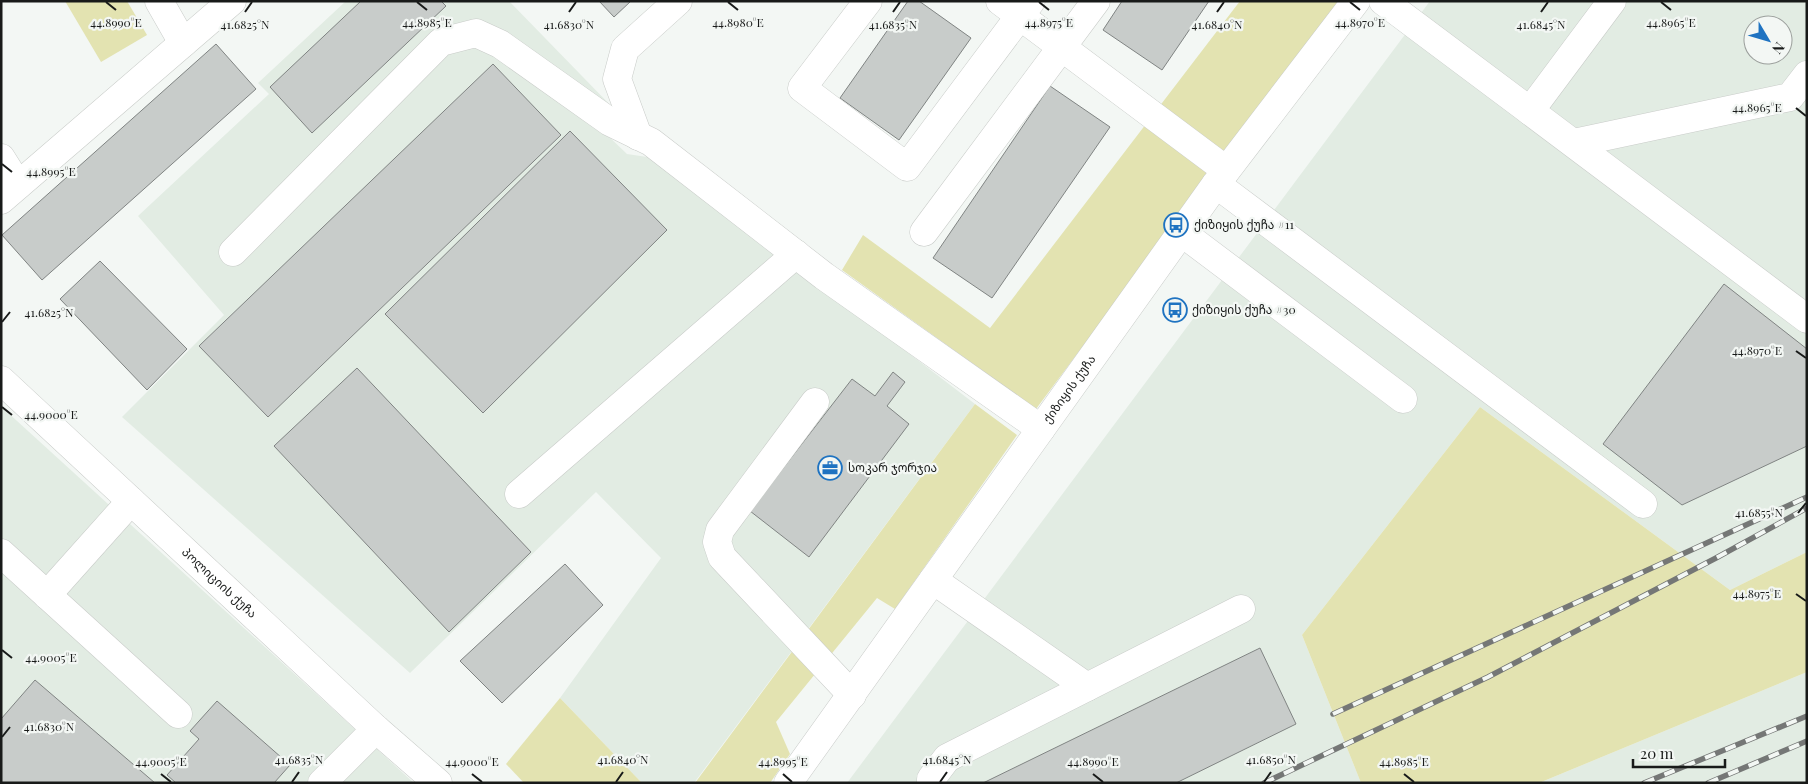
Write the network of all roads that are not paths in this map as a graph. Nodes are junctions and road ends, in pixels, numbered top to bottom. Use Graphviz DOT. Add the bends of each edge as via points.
graph roads {
  1 [pos="159,1"];
  2 [pos="232,1"];
  3 [pos="678,1"];
  4 [pos="868,1"];
  5 [pos="1096,1"];
  6 [pos="1356,1"];
  7 [pos="1383,1"];
  8 [pos="1612,1"];
  9 [pos="1017,6"];
  10 [pos="183,43"];
  11 [pos="1062,48"];
  12 [pos="1807,75"];
  13 [pos="1530,111"];
  14 [pos="645,139"];
  15 [pos="1574,143"];
  16 [pos="1,158"];
  17 [pos="1221,177"];
  18 [pos="10,192"];
  19 [pos="924,232"];
  20 [pos="1182,232"];
  21 [pos="232,252"];
  22 [pos="796,254"];
  23 [pos="1807,319"];
  24 [pos="1,380"];
  25 [pos="1403,399"];
  26 [pos="815,402"];
  27 [pos="1042,429"];
  28 [pos="519,494"];
  29 [pos="131,501"];
  30 [pos="1643,504"];
  31 [pos="1,553"];
  32 [pos="933,580"];
  33 [pos="47,594"];
  34 [pos="1241,610"];
  35 [pos="1087,687"];
  36 [pos="852,694"];
  37 [pos="178,714"];
  38 [pos="376,728"];
  39 [pos="322,783"];
  40 [pos="438,783"];
  41 [pos="788,783"];
  42 [pos="930,783"];
  1 -- 10 [label="street"];
  2 -- 10 [label="street"];
  3 -- 14 [label="street" via="625,49 617,79"];
  4 -- 9 [label="street" via="802,88 907,167"];
  5 -- 11 [label="street"];
  6 -- 17 [label="street, ქიზიყის ქუჩა"];
  7 -- 13 [label="street"];
  8 -- 13 [label="street"];
  9 -- 11 [label="street"];
  10 -- 18 [label="street"];
  11 -- 17 [label="street"];
  11 -- 19 [label="street"];
  12 -- 15 [label="street" via="1790,97"];
  13 -- 15 [label="street"];
  14 -- 21 [label="street" via="610,122 500,44 476,33 441,42"];
  14 -- 22 [label="street"];
  15 -- 23 [label="street"];
  16 -- 18 [label="street"];
  17 -- 20 [label="street, ქიზიყის ქუჩა"];
  17 -- 30 [label="street"];
  20 -- 25 [label="street"];
  20 -- 27 [label="street, ქიზიყის ქუჩა"];
  22 -- 27 [label="street"];
  22 -- 28 [label="street"];
  24 -- 29 [label="street, პოლიციის ქუჩა"];
  26 -- 36 [label="street" via="720,530 717,542 722,556"];
  27 -- 32 [label="street, ქიზიყის ქუჩა"];
  29 -- 33 [label="street"];
  29 -- 38 [label="street, პოლიციის ქუჩა"];
  31 -- 33 [label="street"];
  32 -- 35 [label="street"];
  32 -- 36 [label="street, ქიზიყის ქუჩა"];
  33 -- 37 [label="street"];
  34 -- 35 [label="street"];
  35 -- 42 [label="street" via="947,758"];
  36 -- 41 [label="street, ქიზიყის ქუჩა"];
  38 -- 39 [label="street"];
  38 -- 40 [label="street, პოლიციის ქუჩა"];
}
